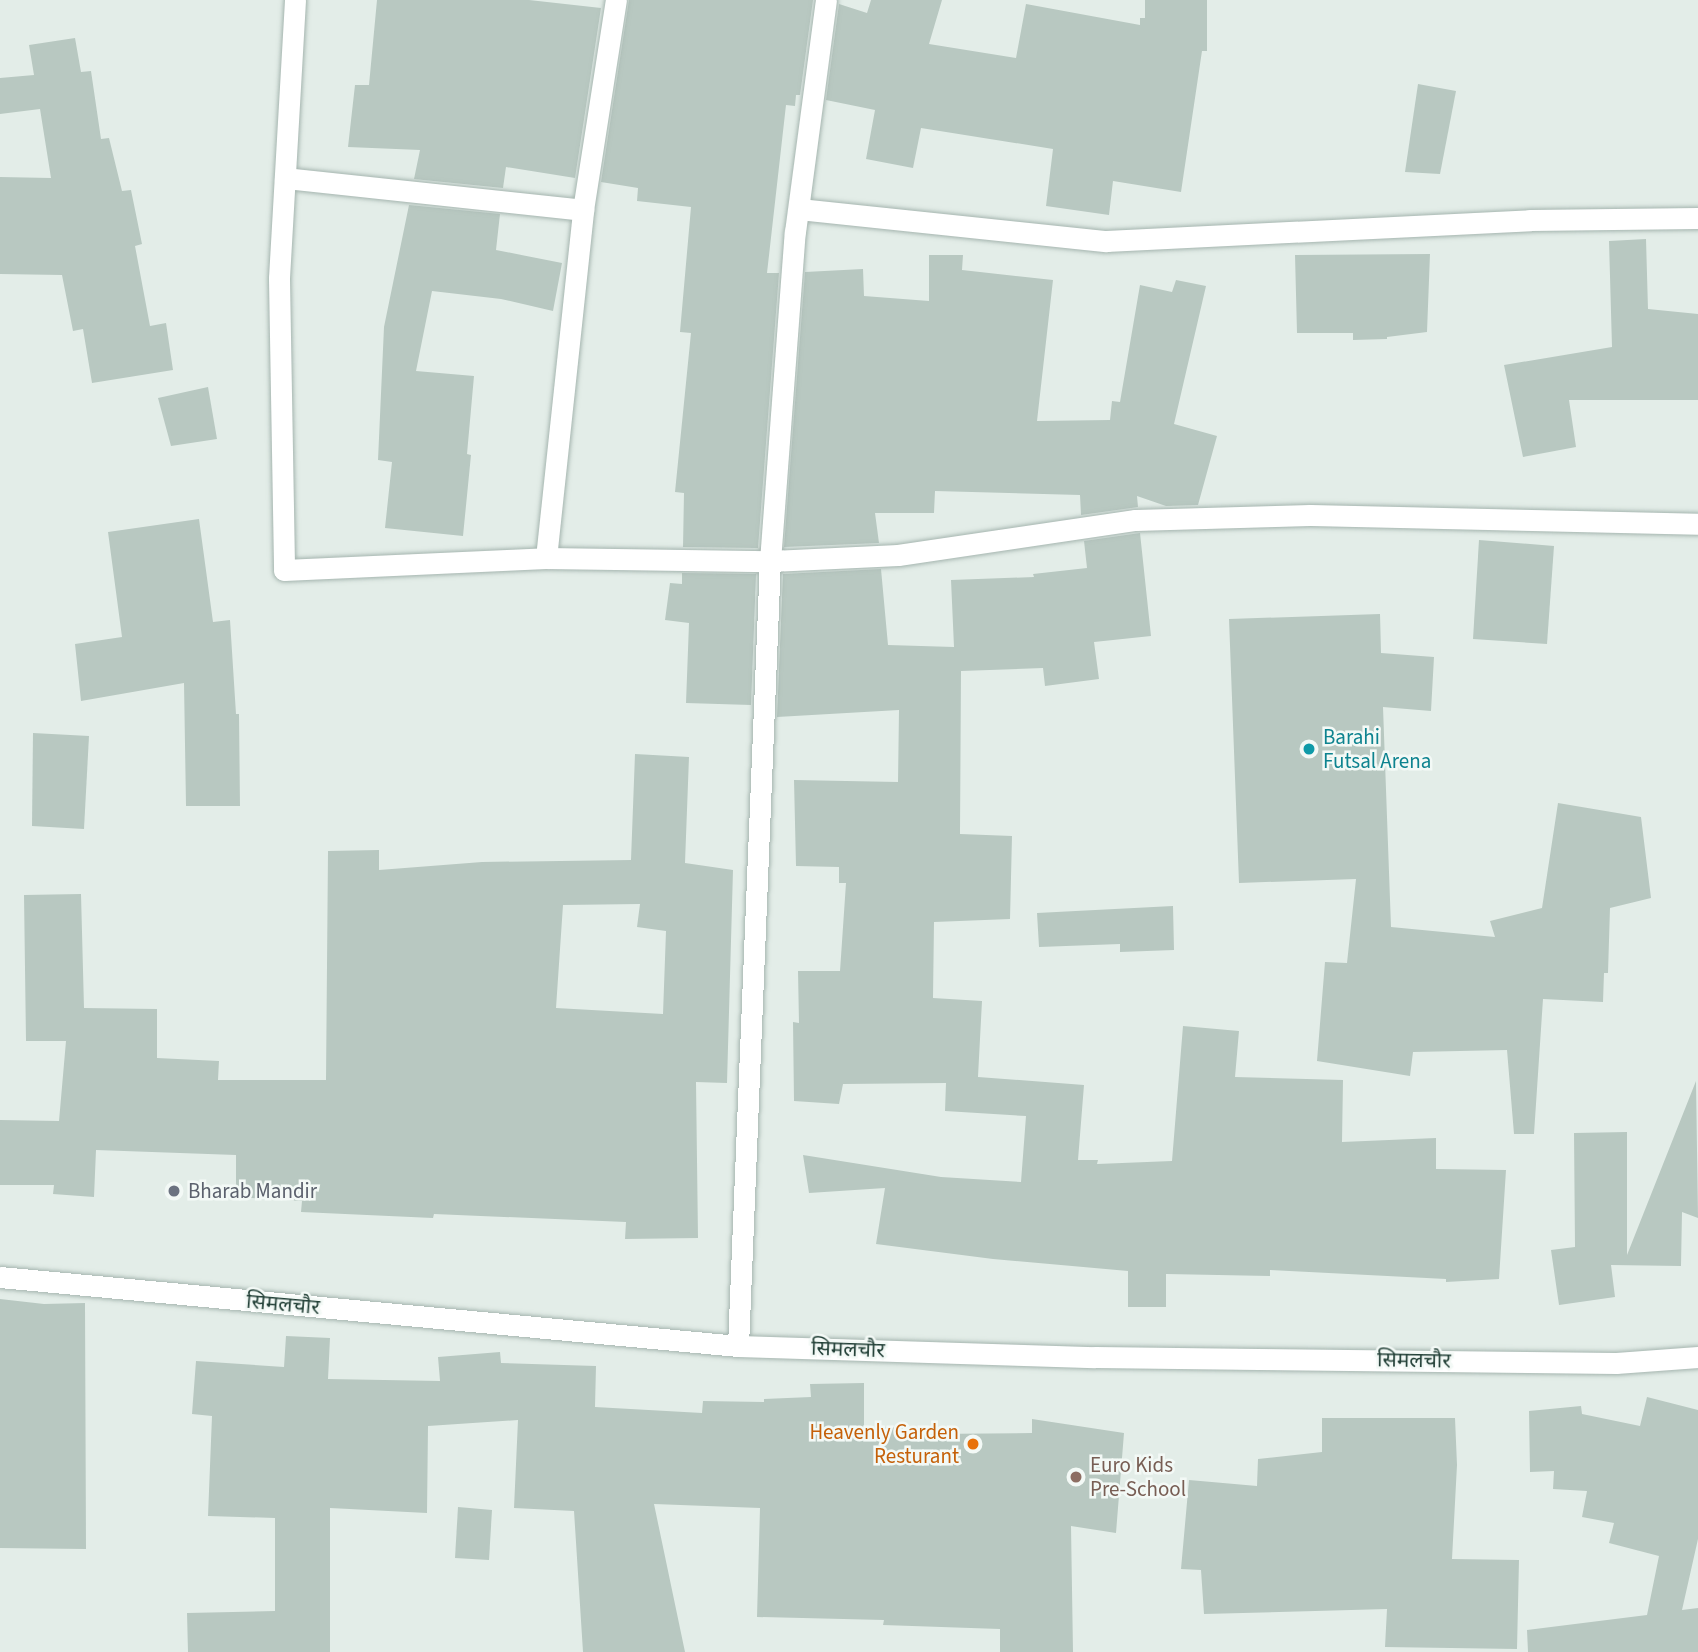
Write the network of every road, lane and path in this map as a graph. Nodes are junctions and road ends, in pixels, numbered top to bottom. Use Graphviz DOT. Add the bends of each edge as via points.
graph roads {
  1 [pos="295,0"];
  2 [pos="616,0"];
  3 [pos="826,0"];
  4 [pos="285,178"];
  5 [pos="799,209"];
  6 [pos="583,210"];
  7 [pos="1698,218"];
  8 [pos="1698,524"];
  9 [pos="546,558"];
  10 [pos="770,561"];
  11 [pos="0,1277"];
  12 [pos="738,1346"];
  13 [pos="1698,1357"];
  1 -- 4 [label="street"];
  2 -- 6 [label="street"];
  3 -- 5 [label="street"];
  4 -- 6 [label="street"];
  4 -- 9 [label="street" via="279,279 284,570"];
  5 -- 7 [label="street" via="1106,241 1530,220"];
  5 -- 10 [label="street"];
  6 -- 9 [label="street"];
  8 -- 10 [label="street" via="1310,515 1135,520 915,554"];
  9 -- 10 [label="street"];
  10 -- 12 [label="street"];
  11 -- 12 [label="street, सिमलचौर"];
  12 -- 13 [label="street, सिमलचौर" via="1095,1357 1616,1363"];
}
